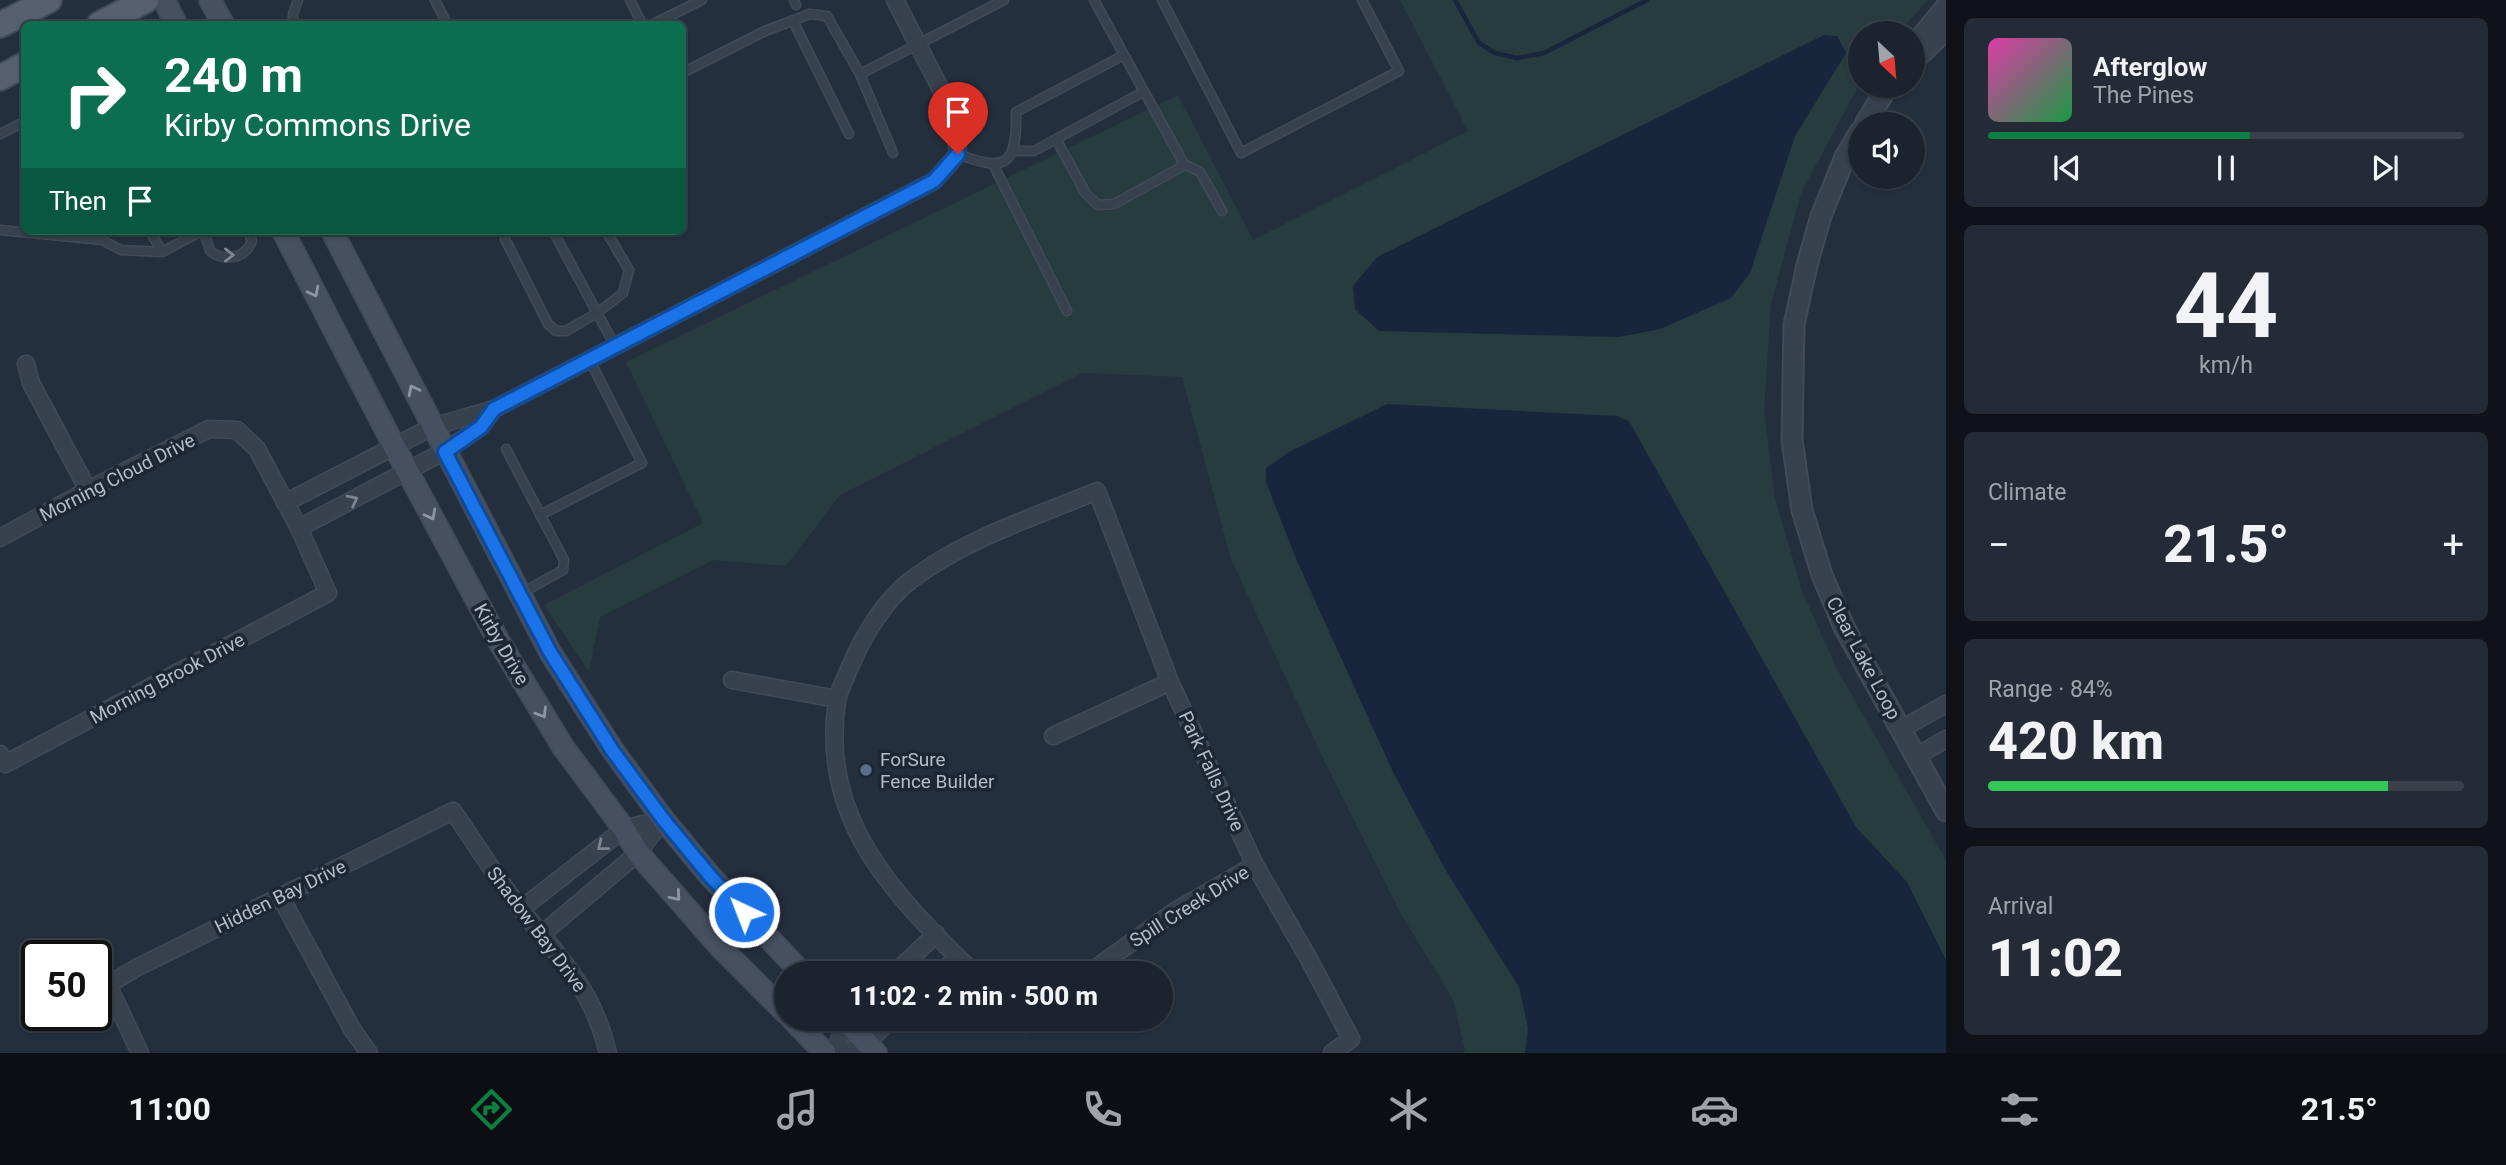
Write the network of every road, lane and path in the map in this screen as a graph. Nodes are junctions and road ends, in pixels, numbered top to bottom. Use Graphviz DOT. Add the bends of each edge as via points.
graph roads {
  1 [pos="49,0"];
  2 [pos="146,0"];
  3 [pos="164,0"];
  4 [pos="209,0"];
  5 [pos="298,0"];
  6 [pos="435,0"];
  7 [pos="630,0"];
  8 [pos="702,0"];
  9 [pos="895,0"];
  10 [pos="1004,0"];
  11 [pos="1094,0"];
  12 [pos="1162,0"];
  13 [pos="1362,0"];
  14 [pos="1946,7"];
  15 [pos="106,21"];
  16 [pos="174,21"];
  17 [pos="221,21"];
  18 [pos="293,21"];
  19 [pos="446,21"];
  20 [pos="640,21"];
  21 [pos="659,21"];
  22 [pos="793,21"];
  23 [pos="0,25"];
  24 [pos="1946,30"];
  25 [pos="1925,32"];
  26 [pos="918,45"];
  27 [pos="1925,50"];
  28 [pos="1124,55"];
  29 [pos="21,67"];
  30 [pos="686,71"];
  31 [pos="859,74"];
  32 [pos="0,78"];
  33 [pos="1143,92"];
  34 [pos="21,124"];
  35 [pos="0,134"];
  36 [pos="849,134"];
  37 [pos="1056,139"];
  38 [pos="1014,151"];
  39 [pos="1848,152"];
  40 [pos="893,153"];
  41 [pos="958,154"];
  42 [pos="993,164"];
  43 [pos="1185,165"];
  44 [pos="1222,211"];
  45 [pos="0,230"];
  46 [pos="21,232"];
  47 [pos="51,235"];
  48 [pos="99,235"];
  49 [pos="152,235"];
  50 [pos="195,235"];
  51 [pos="204,235"];
  52 [pos="249,235"];
  53 [pos="285,235"];
  54 [pos="334,235"];
  55 [pos="504,235"];
  56 [pos="555,235"];
  57 [pos="608,235"];
  58 [pos="102,240"];
  59 [pos="162,252"];
  60 [pos="1067,311"];
  61 [pos="597,313"];
  62 [pos="615,346"];
  63 [pos="589,359"];
  64 [pos="26,364"];
  65 [pos="494,409"];
  66 [pos="432,427"];
  67 [pos="394,446"];
  68 [pos="506,449"];
  69 [pos="445,452"];
  70 [pos="408,472"];
  71 [pos="88,490"];
  72 [pos="285,503"];
  73 [pos="540,515"];
  74 [pos="299,528"];
  75 [pos="0,538"];
  76 [pos="520,594"];
  77 [pos="732,680"];
  78 [pos="1170,682"];
  79 [pos="837,699"];
  80 [pos="1946,704"];
  81 [pos="1901,729"];
  82 [pos="1053,736"];
  83 [pos="1946,739"];
  84 [pos="1917,756"];
  85 [pos="3,759"];
  86 [pos="453,811"];
  87 [pos="1946,811"];
  88 [pos="663,819"];
  89 [pos="624,829"];
  90 [pos="638,853"];
  91 [pos="1255,865"];
  92 [pos="280,896"];
  93 [pos="521,909"];
  94 [pos="542,934"];
  95 [pos="936,934"];
  96 [pos="957,957"];
  97 [pos="791,961"];
  98 [pos="908,961"];
  99 [pos="953,961"];
  100 [pos="961,961"];
  101 [pos="1106,961"];
  102 [pos="774,1001"];
  103 [pos="804,1031"];
  104 [pos="841,1031"];
  105 [pos="852,1031"];
  106 [pos="880,1031"];
  107 [pos="863,1050"];
  108 [pos="140,1053"];
  109 [pos="369,1053"];
  110 [pos="608,1053"];
  111 [pos="825,1053"];
  112 [pos="835,1053"];
  113 [pos="1332,1053"];
  1 -- 23 [label="main road"];
  2 -- 15 [label="main road"];
  3 -- 16 [label="main road"];
  4 -- 17 [label="main road"];
  5 -- 18 [label="lane"];
  6 -- 19 [label="lane"];
  7 -- 20 [label="lane"];
  8 -- 21 [label="lane"];
  9 -- 26 [label="street"];
  10 -- 26 [label="lane"];
  11 -- 28 [label="lane"];
  12 -- 13 [label="lane" via="1241,153 1399,71"];
  14 -- 25 [label="street"];
  22 -- 30 [label="lane"];
  22 -- 31 [label="lane" via="810,14 827,16"];
  22 -- 36 [label="lane"];
  24 -- 27 [label="street"];
  26 -- 31 [label="lane"];
  26 -- 41 [label="street" via="954,115"];
  28 -- 33 [label="lane"];
  28 -- 38 [label="lane" via="1016,112"];
  29 -- 32 [label="main road"];
  31 -- 40 [label="lane"];
  33 -- 37 [label="lane"];
  33 -- 43 [label="lane"];
  34 -- 35 [label="lane"];
  37 -- 38 [label="lane" via="1034,151"];
  37 -- 43 [label="lane" via="1086,194 1098,205 1114,204"];
  38 -- 42 [label="lane"];
  39 -- 81 [label="street, Clear Lake Loop" via="1821,216 1794,325 1792,440 1802,510 1822,575 1844,627"];
  41 -- 42 [label="lane"];
  41 -- 62 [label="street" via="934,181"];
  42 -- 60 [label="lane"];
  43 -- 44 [label="lane" via="1200,172"];
  45 -- 46 [label="lane"];
  47 -- 58 [label="lane"];
  48 -- 58 [label="lane"];
  49 -- 59 [label="lane"];
  50 -- 59 [label="lane"];
  51 -- 52 [label="lane, one-way" via="209,251 225,257 240,256 249,249"];
  53 -- 67 [label="main road, Kirby Drive, one-way"];
  66 -- 54 [label="main road, Kirby Drive, one-way"];
  55 -- 61 [label="lane" via="548,324 556,331 566,331"];
  56 -- 61 [label="lane"];
  57 -- 61 [label="lane" via="629,270 623,293"];
  58 -- 59 [label="lane" via="121,250"];
  61 -- 62 [label="lane"];
  62 -- 63 [label="street"];
  63 -- 65 [label="street"];
  63 -- 73 [label="lane" via="642,463"];
  64 -- 71 [label="street"];
  65 -- 66 [label="street"];
  65 -- 69 [label="street" via="481,427"];
  66 -- 67 [label="street"];
  66 -- 69 [label="main road, Kirby Drive"];
  67 -- 70 [label="main road, Kirby Drive"];
  67 -- 72 [label="street"];
  68 -- 73 [label="lane"];
  69 -- 70 [label="street"];
  69 -- 76 [label="main road, Kirby Drive"];
  74 -- 70 [label="street, one-way"];
  70 -- 89 [label="main road, Kirby Drive, one-way" via="512,664 563,747"];
  71 -- 72 [label="street, Morning Cloud Drive" via="209,429 237,430 257,449"];
  71 -- 75 [label="street, Morning Cloud Drive"];
  72 -- 74 [label="street"];
  73 -- 76 [label="lane" via="564,560 563,570"];
  74 -- 85 [label="street, Morning Brook Drive" via="328,593"];
  76 -- 88 [label="main road, Kirby Drive" via="550,652 612,750"];
  77 -- 79 [label="street"];
  78 -- 79 [label="street, Park Falls Drive" via="1097,491 968,545 908,582 878,615"];
  78 -- 82 [label="street"];
  78 -- 91 [label="street, Park Falls Drive"];
  79 -- 95 [label="street" via="839,781 858,838 876,867"];
  80 -- 81 [label="street"];
  81 -- 84 [label="street, Clear Lake Loop"];
  83 -- 84 [label="street"];
  84 -- 87 [label="street, Clear Lake Loop"];
  86 -- 92 [label="street, Hidden Bay Drive"];
  86 -- 93 [label="street, Shadow Bay Drive"];
  88 -- 89 [label="street"];
  88 -- 90 [label="street"];
  88 -- 97 [label="main road, Kirby Drive"];
  89 -- 90 [label="main road, Kirby Drive"];
  89 -- 93 [label="street, one-way"];
  90 -- 94 [label="street"];
  90 -- 102 [label="main road, Kirby Drive, one-way"];
  91 -- 101 [label="street, Spill Creek Drive" via="1175,911"];
  91 -- 113 [label="street, Park Falls Drive" via="1351,1039"];
  92 -- 108 [label="street, Hidden Bay Drive" via="108,985"];
  92 -- 109 [label="street"];
  93 -- 94 [label="street, Shadow Bay Drive"];
  94 -- 110 [label="street, Shadow Bay Drive" via="590,1001"];
  95 -- 96 [label="street"];
  95 -- 98 [label="street"];
  96 -- 99 [label="street"];
  96 -- 100 [label="street"];
  103 -- 111 [label="main road"];
  104 -- 112 [label="street"];
  105 -- 107 [label="main road"];
  106 -- 107 [label="street"];
}
